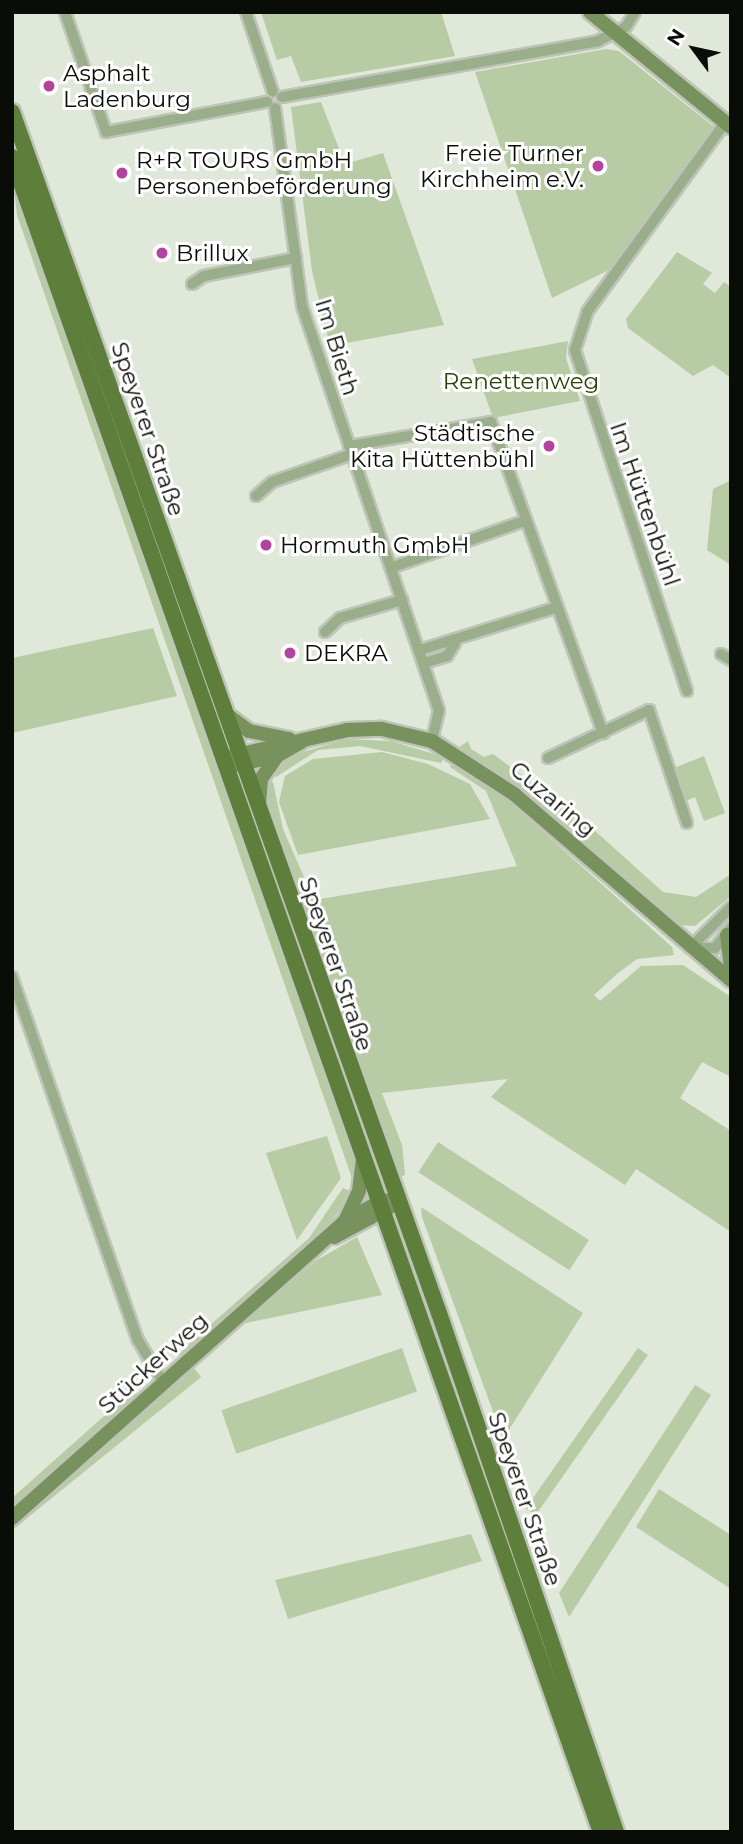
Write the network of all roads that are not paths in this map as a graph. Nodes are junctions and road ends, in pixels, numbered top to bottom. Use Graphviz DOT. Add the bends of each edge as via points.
graph roads {
  1 [pos="65,12"];
  2 [pos="246,12"];
  3 [pos="590,12"];
  4 [pos="635,12"];
  5 [pos="615,33"];
  6 [pos="277,95"];
  7 [pos="271,105"];
  8 [pos="12,112"];
  9 [pos="728,125"];
  10 [pos="12,157"];
  11 [pos="296,258"];
  12 [pos="192,284"];
  13 [pos="350,450"];
  14 [pos="256,496"];
  15 [pos="524,521"];
  16 [pos="393,567"];
  17 [pos="402,600"];
  18 [pos="555,608"];
  19 [pos="325,632"];
  20 [pos="456,643"];
  21 [pos="419,650"];
  22 [pos="721,654"];
  23 [pos="731,660"];
  24 [pos="424,663"];
  25 [pos="687,691"];
  26 [pos="222,710"];
  27 [pos="603,733"];
  28 [pos="312,736"];
  29 [pos="293,740"];
  30 [pos="432,741"];
  31 [pos="277,756"];
  32 [pos="548,758"];
  33 [pos="240,760"];
  34 [pos="221,761"];
  35 [pos="259,815"];
  36 [pos="688,823"];
  37 [pos="731,907"];
  38 [pos="729,931"];
  39 [pos="690,948"];
  40 [pos="731,966"];
  41 [pos="12,977"];
  42 [pos="731,981"];
  43 [pos="363,1156"];
  44 [pos="398,1199"];
  45 [pos="381,1208"];
  46 [pos="344,1222"];
  47 [pos="324,1241"];
  48 [pos="164,1384"];
  49 [pos="12,1518"];
  50 [pos="601,1832"];
  51 [pos="616,1832"];
  1 -- 7 [label="street" via="106,132"];
  2 -- 6 [label="street"];
  3 -- 5 [label="main road"];
  4 -- 5 [label="street"];
  5 -- 6 [label="street"];
  5 -- 9 [label="main road"];
  6 -- 7 [label="street"];
  7 -- 11 [label="street, Im Bieth"];
  8 -- 26 [label="main road, Speyerer Straße"];
  9 -- 25 [label="street, Im Hüttenbühl" via="587,312 575,350"];
  10 -- 34 [label="main road, Speyerer Straße"];
  11 -- 12 [label="street" via="204,276"];
  11 -- 13 [label="street, Im Bieth" via="315,352"];
  13 -- 14 [label="street" via="272,482"];
  13 -- 15 [label="street" via="491,422"];
  13 -- 16 [label="street, Im Bieth"];
  15 -- 16 [label="street"];
  15 -- 18 [label="street"];
  16 -- 17 [label="street, Im Bieth"];
  17 -- 19 [label="street" via="340,618"];
  17 -- 21 [label="street, Im Bieth"];
  18 -- 20 [label="street"];
  18 -- 27 [label="street"];
  20 -- 21 [label="street" via="442,640"];
  20 -- 24 [label="street" via="447,656"];
  21 -- 24 [label="street, Im Bieth"];
  22 -- 23 [label="street"];
  24 -- 30 [label="street, Im Bieth" via="439,710"];
  26 -- 29 [label="main road" via="249,731"];
  26 -- 33 [label="main road, Speyerer Straße"];
  27 -- 32 [label="street"];
  27 -- 36 [label="street" via="649,710"];
  28 -- 29 [label="main road, Cuzaring"];
  28 -- 30 [label="main road, Cuzaring" via="382,729"];
  28 -- 31 [label="main road, Cuzaring"];
  29 -- 33 [label="main road, Cuzaring"];
  30 -- 39 [label="main road, Cuzaring" via="505,787"];
  31 -- 33 [label="main road, Cuzaring"];
  31 -- 35 [label="main road" via="261,779"];
  33 -- 34 [label="main road, Cuzaring"];
  33 -- 35 [label="main road, Speyerer Straße"];
  34 -- 43 [label="main road, Speyerer Straße"];
  35 -- 44 [label="main road, Speyerer Straße"];
  37 -- 39 [label="street"];
  38 -- 39 [label="street" via="715,948"];
  38 -- 40 [label="main road"];
  39 -- 42 [label="main road, Cuzaring"];
  41 -- 48 [label="street" via="138,1339"];
  43 -- 45 [label="main road, Speyerer Straße"];
  43 -- 46 [label="main road" via="359,1191"];
  44 -- 45 [label="main road, Stückerweg"];
  44 -- 51 [label="main road, Speyerer Straße"];
  45 -- 46 [label="main road, Stückerweg"];
  45 -- 47 [label="main road, Stückerweg"];
  45 -- 50 [label="main road, Speyerer Straße"];
  46 -- 47 [label="main road, Stückerweg"];
  47 -- 48 [label="main road, Stückerweg"];
  48 -- 49 [label="main road, Stückerweg"];
}
